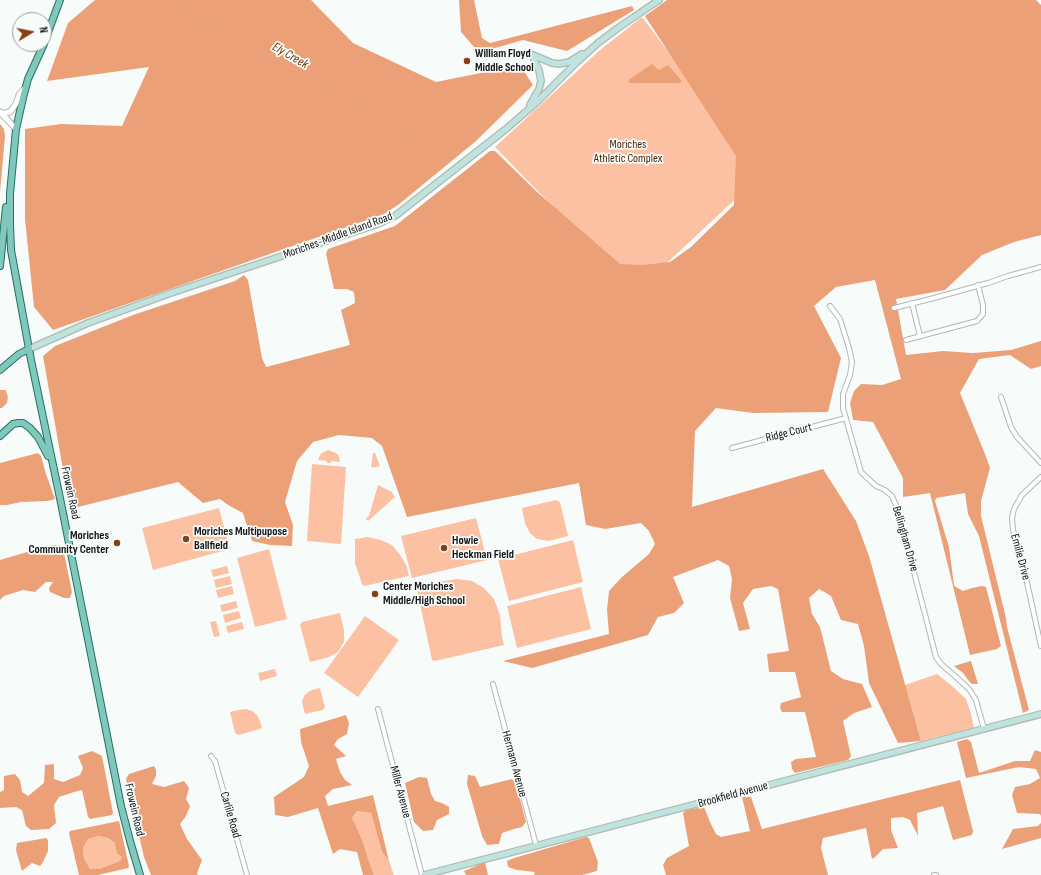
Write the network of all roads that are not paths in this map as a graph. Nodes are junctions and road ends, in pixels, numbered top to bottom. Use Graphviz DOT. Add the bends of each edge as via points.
graph roads {
  1 [pos="60,0"];
  2 [pos="659,0"];
  3 [pos="52,22"];
  4 [pos="591,49"];
  5 [pos="40,52"];
  6 [pos="26,87"];
  7 [pos="527,111"];
  8 [pos="0,112"];
  9 [pos="16,129"];
  10 [pos="10,184"];
  11 [pos="0,266"];
  12 [pos="1041,268"];
  13 [pos="978,286"];
  14 [pos="912,303"];
  15 [pos="830,306"];
  16 [pos="894,308"];
  17 [pos="920,336"];
  18 [pos="906,340"];
  19 [pos="29,349"];
  20 [pos="0,370"];
  21 [pos="1001,397"];
  22 [pos="846,418"];
  23 [pos="0,436"];
  24 [pos="732,448"];
  25 [pos="1041,463"];
  26 [pos="53,465"];
  27 [pos="1041,477"];
  28 [pos="1041,646"];
  29 [pos="493,684"];
  30 [pos="378,709"];
  31 [pos="1041,714"];
  32 [pos="984,729"];
  33 [pos="211,756"];
  34 [pos="536,845"];
  35 [pos="140,875"];
  36 [pos="247,875"];
  37 [pos="423,875"];
  1 -- 3 [label="main road"];
  2 -- 4 [label="main road, Moriches-Middle Island Road"];
  4 -- 7 [label="main road, Moriches-Middle Island Road"];
  4 -- 7 [label="main road" via="570,62 559,64 534,58 541,81 538,93"];
  5 -- 6 [label="main road"];
  6 -- 8 [label="street" via="10,112"];
  6 -- 9 [label="main road"];
  7 -- 19 [label="main road, Moriches-Middle Island Road" via="391,218 171,293 94,321"];
  8 -- 9 [label="street"];
  9 -- 10 [label="main road"];
  10 -- 11 [label="main road"];
  10 -- 19 [label="main road, Frowein Road" via="11,250"];
  12 -- 13 [label="street"];
  13 -- 14 [label="street"];
  13 -- 17 [label="street" via="983,314 977,321"];
  14 -- 16 [label="street"];
  14 -- 17 [label="street"];
  15 -- 22 [label="street, Bellingham Drive" via="840,319 852,362 844,394 843,408"];
  17 -- 18 [label="street"];
  19 -- 20 [label="main road"];
  19 -- 26 [label="main road, Frowein Road"];
  21 -- 25 [label="street" via="1011,427"];
  22 -- 24 [label="street, Ridge Court"];
  22 -- 32 [label="street, Bellingham Drive" via="860,472 892,496 898,510 936,656 941,664 969,689 976,700"];
  23 -- 26 [label="main road" via="16,423 26,425 40,440"];
  26 -- 35 [label="main road, Frowein Road" via="122,810"];
  27 -- 28 [label="street, Emilie Drive" via="1022,495 1012,518"];
  29 -- 34 [label="street, Hermann Avenue"];
  30 -- 37 [label="street, Miller Avenue"];
  31 -- 32 [label="main road, Brookfield Avenue"];
  32 -- 34 [label="main road, Brookfield Avenue"];
  33 -- 36 [label="street, Carlile Road" via="215,761"];
  34 -- 37 [label="main road, Brookfield Avenue"];
}
